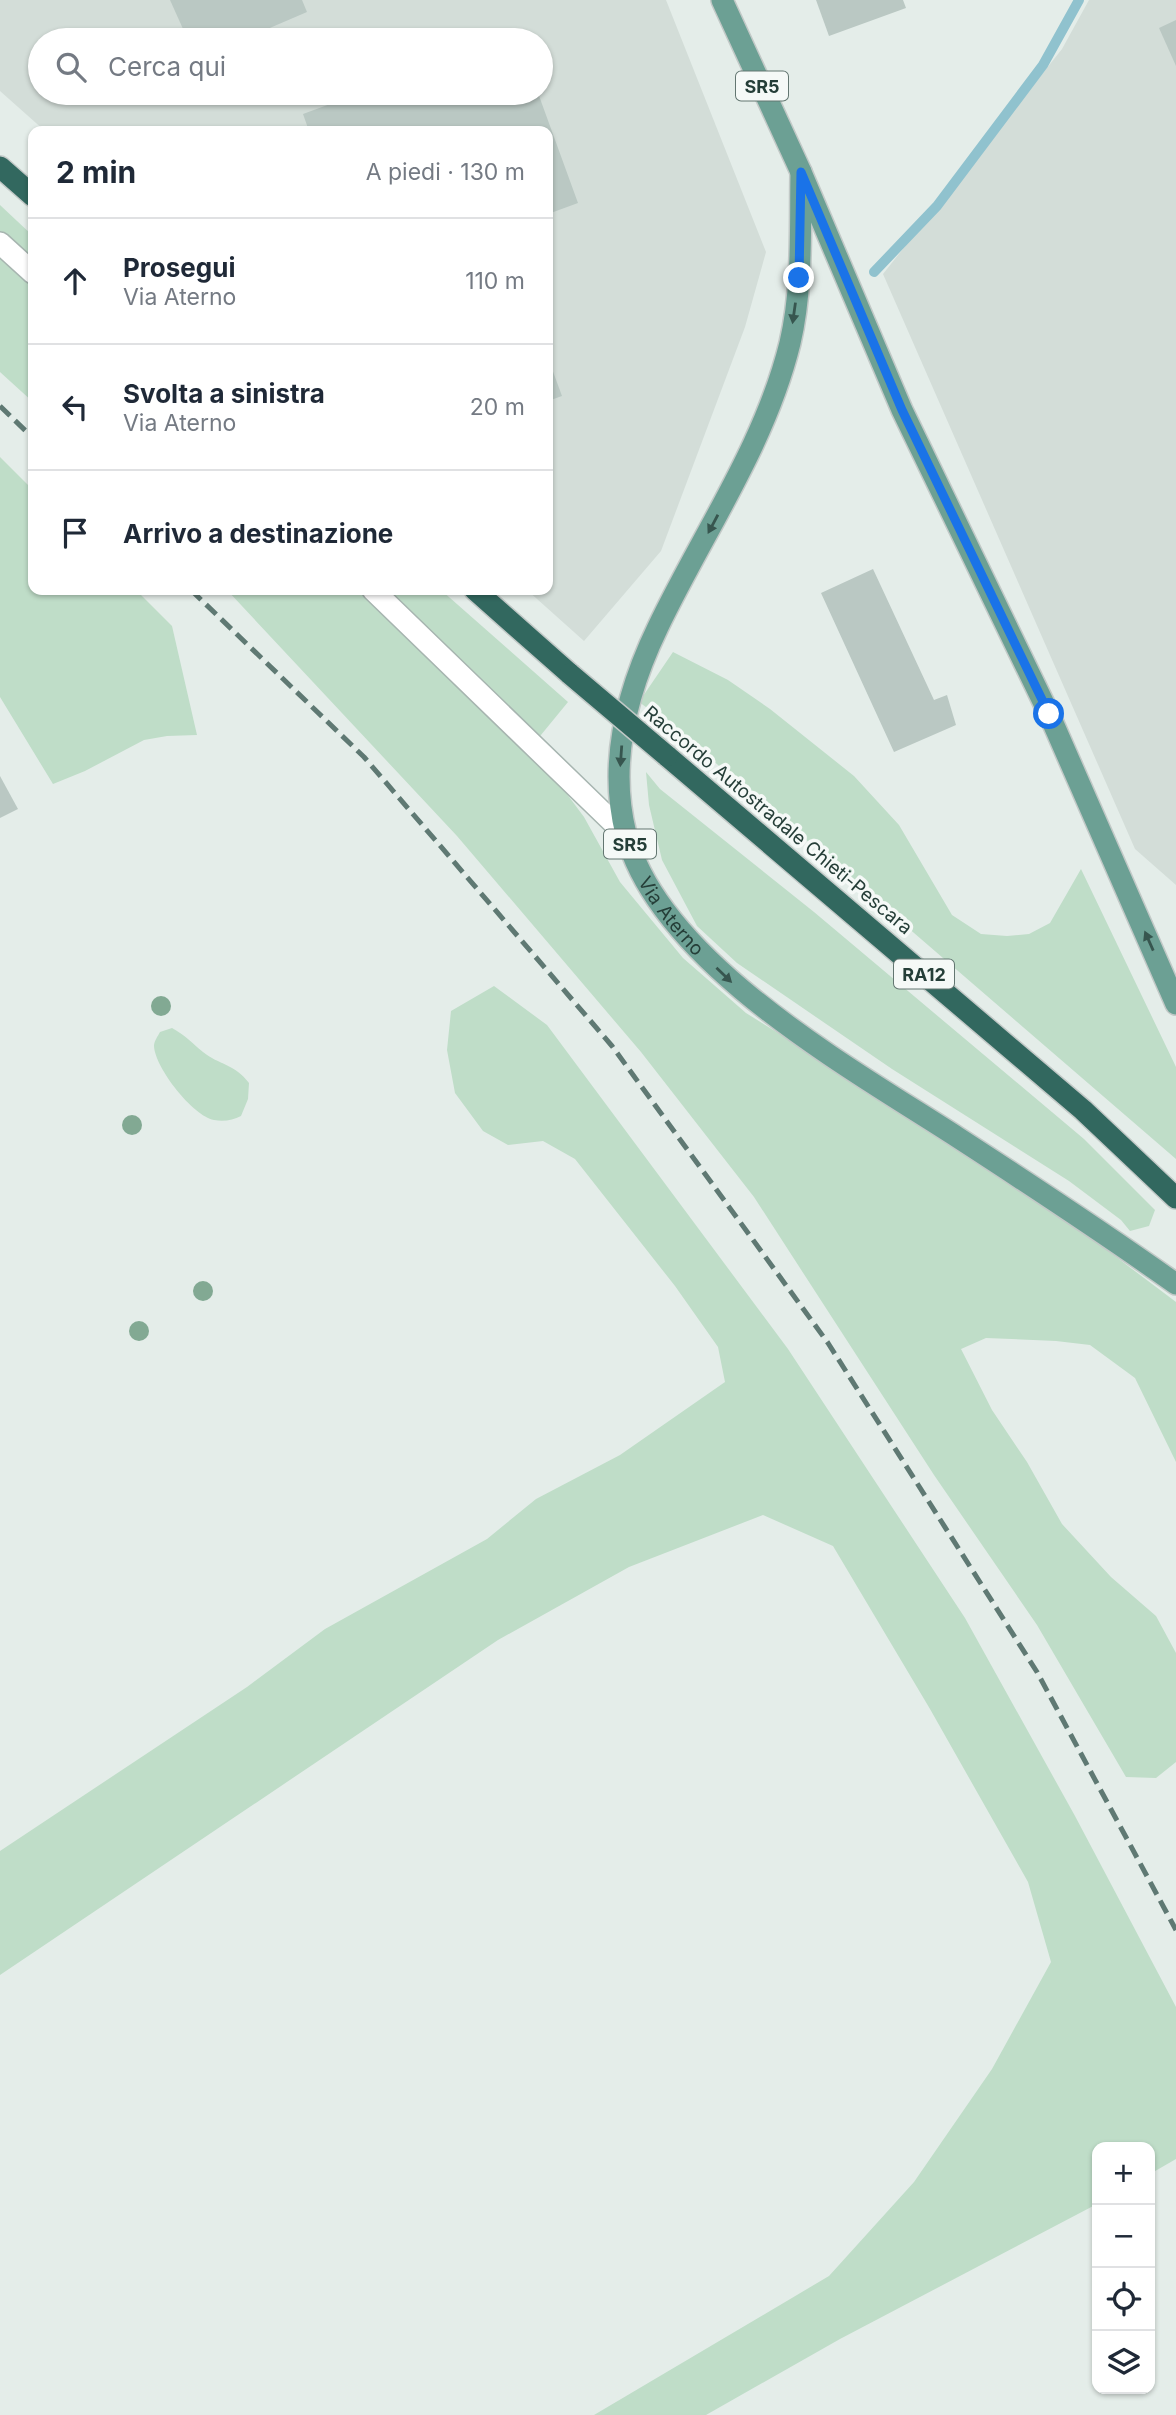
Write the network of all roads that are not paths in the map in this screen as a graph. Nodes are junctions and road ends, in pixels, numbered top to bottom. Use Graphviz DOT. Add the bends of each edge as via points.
graph roads {
  1 [pos="722,0"];
  2 [pos="0,167"];
  3 [pos="801,172"];
  4 [pos="28,192"];
  5 [pos="0,243"];
  6 [pos="28,268"];
  7 [pos="378,595"];
  8 [pos="481,595"];
  9 [pos="626,836"];
  10 [pos="1176,1004"];
  11 [pos="1176,1198"];
  12 [pos="1176,1284"];
  1 -- 3 [label="main road, Via Aterno / SR5"];
  2 -- 4 [label="highway"];
  3 -- 9 [label="main road, Via Aterno / SR5, one-way" via="799,278 791,339 775,396 720,513 660,622 627,703 619,776"];
  10 -- 3 [label="main road, Via Aterno / SR5, one-way" via="1049,714 902,410"];
  5 -- 6 [label="lane"];
  7 -- 9 [label="lane"];
  8 -- 11 [label="highway, Raccordo Autostradale Chieti-Pescara / RA12, bridge" via="1083,1110"];
  9 -- 12 [label="main road, Via Aterno / SR5, one-way" via="663,907 729,981 833,1057"];
}
